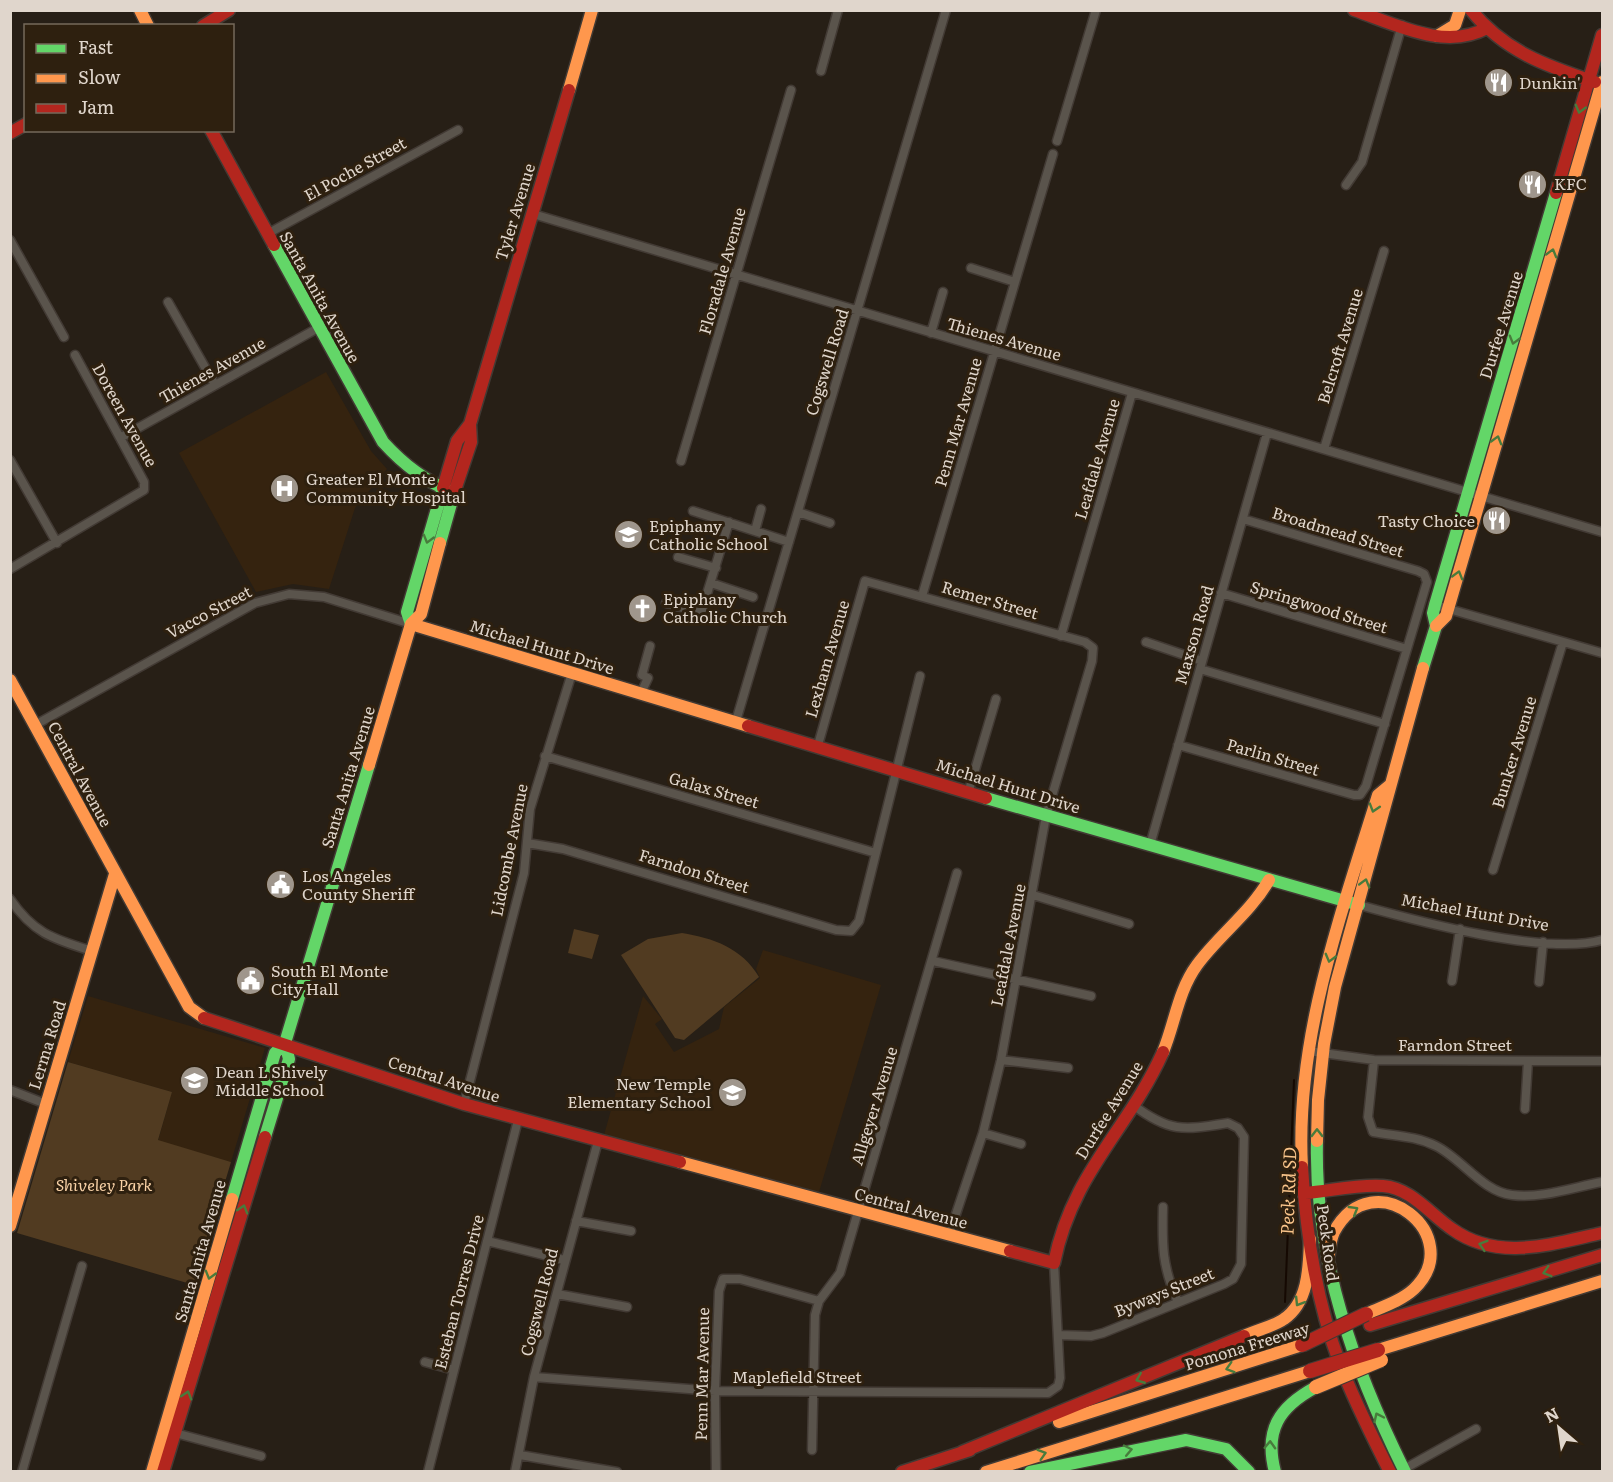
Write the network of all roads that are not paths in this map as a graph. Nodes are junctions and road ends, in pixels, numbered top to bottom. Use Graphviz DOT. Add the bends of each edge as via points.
graph roads {
  1 [pos="140,10"];
  2 [pos="150,10"];
  3 [pos="229,10"];
  4 [pos="592,10"];
  5 [pos="838,10"];
  6 [pos="946,10"];
  7 [pos="1096,10"];
  8 [pos="1354,10"];
  9 [pos="1460,10"];
  10 [pos="1472,10"];
  11 [pos="147,24"];
  12 [pos="157,24"];
  13 [pos="206,24"];
  14 [pos="1402,25"];
  15 [pos="1487,28"];
  16 [pos="1602,35"];
  17 [pos="1437,36"];
  18 [pos="821,71"];
  19 [pos="1599,83"];
  20 [pos="791,90"];
  21 [pos="24,125"];
  22 [pos="458,130"];
  23 [pos="212,132"];
  24 [pos="10,133"];
  25 [pos="1057,141"];
  26 [pos="1053,154"];
  27 [pos="1346,185"];
  28 [pos="533,214"];
  29 [pos="267,234"];
  30 [pos="10,240"];
  31 [pos="1384,251"];
  32 [pos="971,268"];
  33 [pos="738,276"];
  34 [pos="1015,282"];
  35 [pos="943,292"];
  36 [pos="168,302"];
  37 [pos="858,312"];
  38 [pos="318,328"];
  39 [pos="931,333"];
  40 [pos="64,337"];
  41 [pos="994,352"];
  42 [pos="75,355"];
  43 [pos="215,386"];
  44 [pos="1132,393"];
  45 [pos="1268,433"];
  46 [pos="120,438"];
  47 [pos="1324,449"];
  48 [pos="10,460"];
  49 [pos="681,461"];
  50 [pos="448,491"];
  51 [pos="1474,494"];
  52 [pos="761,509"];
  53 [pos="693,511"];
  54 [pos="798,512"];
  55 [pos="1243,519"];
  56 [pos="729,522"];
  57 [pos="830,523"];
  58 [pos="755,531"];
  59 [pos="1602,532"];
  60 [pos="789,542"];
  61 [pos="57,543"];
  62 [pos="678,557"];
  63 [pos="716,568"];
  64 [pos="10,569"];
  65 [pos="865,581"];
  66 [pos="711,583"];
  67 [pos="1221,593"];
  68 [pos="922,596"];
  69 [pos="753,597"];
  70 [pos="666,603"];
  71 [pos="1442,607"];
  72 [pos="411,624"];
  73 [pos="1061,636"];
  74 [pos="1146,642"];
  75 [pos="1563,642"];
  76 [pos="650,646"];
  77 [pos="1407,649"];
  78 [pos="1602,653"];
  79 [pos="1092,661"];
  80 [pos="1201,665"];
  81 [pos="572,673"];
  82 [pos="920,676"];
  83 [pos="10,680"];
  84 [pos="642,693"];
  85 [pos="996,699"];
  86 [pos="736,721"];
  87 [pos="35,724"];
  88 [pos="1385,724"];
  89 [pos="818,745"];
  90 [pos="1178,745"];
  91 [pos="545,756"];
  92 [pos="896,768"];
  93 [pos="969,790"];
  94 [pos="1046,816"];
  95 [pos="527,843"];
  96 [pos="1150,845"];
  97 [pos="876,853"];
  98 [pos="1493,870"];
  99 [pos="115,873"];
  100 [pos="957,873"];
  101 [pos="1269,880"];
  102 [pos="1033,895"];
  103 [pos="10,899"];
  104 [pos="1353,903"];
  105 [pos="1128,924"];
  106 [pos="1460,929"];
  107 [pos="1602,939"];
  108 [pos="1543,942"];
  109 [pos="92,951"];
  110 [pos="933,961"];
  111 [pos="1017,981"];
  112 [pos="1452,981"];
  113 [pos="1539,982"];
  114 [pos="1091,996"];
  115 [pos="285,1043"];
  116 [pos="1308,1051"];
  117 [pos="1323,1051"];
  118 [pos="1001,1060"];
  119 [pos="1374,1060"];
  120 [pos="1528,1061"];
  121 [pos="1602,1062"];
  122 [pos="1068,1068"];
  123 [pos="10,1090"];
  124 [pos="46,1104"];
  125 [pos="464,1104"];
  126 [pos="1133,1105"];
  127 [pos="1525,1109"];
  128 [pos="518,1120"];
  129 [pos="983,1133"];
  130 [pos="598,1141"];
  131 [pos="1021,1144"];
  132 [pos="1602,1182"];
  133 [pos="1311,1192"];
  134 [pos="1163,1207"];
  135 [pos="858,1211"];
  136 [pos="576,1221"];
  137 [pos="10,1226"];
  138 [pos="631,1231"];
  139 [pos="1602,1233"];
  140 [pos="949,1235"];
  141 [pos="1310,1239"];
  142 [pos="487,1240"];
  143 [pos="1602,1255"];
  144 [pos="564,1260"];
  145 [pos="1328,1260"];
  146 [pos="1054,1263"];
  147 [pos="82,1266"];
  148 [pos="1602,1281"];
  149 [pos="557,1294"];
  150 [pos="819,1301"];
  151 [pos="1178,1302"];
  152 [pos="627,1306"];
  153 [pos="1368,1319"];
  154 [pos="201,1327"];
  155 [pos="1059,1335"];
  156 [pos="1380,1355"];
  157 [pos="424,1362"];
  158 [pos="454,1370"];
  159 [pos="534,1377"];
  160 [pos="1058,1386"];
  161 [pos="715,1391"];
  162 [pos="814,1391"];
  163 [pos="1476,1429"];
  164 [pos="175,1433"];
  165 [pos="812,1450"];
  166 [pos="962,1452"];
  167 [pos="520,1455"];
  168 [pos="261,1456"];
  169 [pos="1403,1471"];
  170 [pos="22,1472"];
  171 [pos="152,1472"];
  172 [pos="164,1472"];
  173 [pos="429,1472"];
  174 [pos="516,1472"];
  175 [pos="617,1472"];
  176 [pos="716,1472"];
  177 [pos="902,1472"];
  178 [pos="986,1472"];
  179 [pos="1030,1472"];
  180 [pos="1249,1472"];
  181 [pos="1275,1472"];
  182 [pos="1389,1472"];
  1 -- 11 [label="main road"];
  2 -- 12 [label="main road"];
  3 -- 13 [label="main road"];
  4 -- 28 [label="main road, Tyler Avenue"];
  5 -- 18 [label="street"];
  6 -- 37 [label="street, Cogswell Road"];
  7 -- 25 [label="street"];
  8 -- 14 [label="main road"];
  9 -- 17 [label="main road" via="1455,25"];
  10 -- 15 [label="main road"];
  14 -- 17 [label="main road"];
  14 -- 27 [label="street" via="1362,162"];
  15 -- 17 [label="main road" via="1469,38"];
  15 -- 19 [label="main road" via="1530,61"];
  16 -- 19 [label="main road, Durfee Avenue"];
  19 -- 51 [label="main road, Durfee Avenue"];
  20 -- 33 [label="street, Floradale Avenue"];
  21 -- 24 [label="main road"];
  22 -- 29 [label="street, El Poche Street"];
  23 -- 29 [label="main road, Santa Anita Avenue"];
  26 -- 34 [label="street, Penn Mar Avenue"];
  28 -- 33 [label="street, Thienes Avenue"];
  28 -- 50 [label="main road, Tyler Avenue" via="470,424 457,441"];
  29 -- 38 [label="main road, Santa Anita Avenue"];
  30 -- 40 [label="street"];
  31 -- 47 [label="street, Belcroft Avenue"];
  32 -- 34 [label="street"];
  33 -- 37 [label="street, Thienes Avenue"];
  33 -- 49 [label="street, Floradale Avenue"];
  34 -- 41 [label="street, Penn Mar Avenue"];
  35 -- 39 [label="street"];
  36 -- 43 [label="street"];
  37 -- 39 [label="street, Thienes Avenue"];
  37 -- 54 [label="street, Cogswell Road"];
  38 -- 43 [label="street, Thienes Avenue"];
  38 -- 50 [label="main road, Santa Anita Avenue" via="383,442 429,483"];
  39 -- 41 [label="street, Thienes Avenue"];
  41 -- 44 [label="street, Thienes Avenue"];
  41 -- 68 [label="street, Penn Mar Avenue"];
  42 -- 46 [label="street, Doreen Avenue"];
  43 -- 46 [label="street, Thienes Avenue"];
  44 -- 45 [label="street, Thienes Avenue"];
  44 -- 73 [label="street, Leafdale Avenue"];
  45 -- 47 [label="street, Thienes Avenue"];
  45 -- 55 [label="street, Maxson Road"];
  46 -- 61 [label="street, Doreen Avenue" via="144,482 144,490"];
  47 -- 51 [label="street, Thienes Avenue"];
  48 -- 61 [label="street"];
  50 -- 72 [label="main road, Santa Anita Avenue" via="407,612"];
  51 -- 59 [label="street, Thienes Avenue"];
  51 -- 71 [label="main road, Durfee Avenue"];
  52 -- 58 [label="street"];
  53 -- 56 [label="street"];
  54 -- 57 [label="street"];
  54 -- 60 [label="street, Cogswell Road"];
  55 -- 67 [label="street, Maxson Road"];
  55 -- 77 [label="street, Broadmead Street" via="1424,574 1427,582"];
  56 -- 58 [label="street"];
  56 -- 63 [label="street"];
  58 -- 60 [label="street"];
  60 -- 86 [label="street, Cogswell Road"];
  61 -- 64 [label="street"];
  62 -- 63 [label="street"];
  63 -- 66 [label="street"];
  65 -- 68 [label="street, Remer Street"];
  65 -- 89 [label="street, Lexham Avenue"];
  66 -- 69 [label="street"];
  66 -- 70 [label="street" via="702,610 696,612"];
  67 -- 77 [label="street, Springwood Street"];
  67 -- 80 [label="street, Maxson Road"];
  68 -- 73 [label="street, Remer Street"];
  71 -- 75 [label="street"];
  71 -- 104 [label="main road, Durfee Avenue" via="1433,613 1436,626 1390,784 1378,795"];
  72 -- 81 [label="main road, Michael Hunt Drive"];
  72 -- 87 [label="street, Vacco Street" via="321,597 289,594 255,603"];
  72 -- 115 [label="main road, Santa Anita Avenue"];
  73 -- 79 [label="street, Remer Street" via="1093,648"];
  74 -- 80 [label="street"];
  75 -- 78 [label="street"];
  75 -- 98 [label="street, Bunker Avenue"];
  76 -- 84 [label="street" via="642,668 642,675 648,678"];
  77 -- 88 [label="street"];
  79 -- 94 [label="street, Leafdale Avenue"];
  80 -- 88 [label="street"];
  80 -- 90 [label="street, Maxson Road"];
  81 -- 84 [label="main road, Michael Hunt Drive"];
  81 -- 91 [label="street, Lidcombe Avenue"];
  82 -- 92 [label="street"];
  83 -- 87 [label="main road, Central Avenue"];
  84 -- 86 [label="main road, Michael Hunt Drive"];
  85 -- 93 [label="street"];
  86 -- 89 [label="main road, Michael Hunt Drive"];
  87 -- 99 [label="main road, Central Avenue"];
  88 -- 90 [label="street, Parlin Street" via="1360,795"];
  89 -- 92 [label="main road, Michael Hunt Drive"];
  90 -- 96 [label="street, Maxson Road"];
  91 -- 95 [label="street, Lidcombe Avenue" via="530,809"];
  91 -- 97 [label="street, Galax Street"];
  92 -- 93 [label="main road, Michael Hunt Drive"];
  92 -- 97 [label="street"];
  93 -- 94 [label="main road, Michael Hunt Drive"];
  94 -- 96 [label="main road, Michael Hunt Drive"];
  94 -- 102 [label="street, Leafdale Avenue"];
  95 -- 97 [label="street, Farndon Street" via="563,849 836,930 851,931 859,921"];
  95 -- 125 [label="street, Lidcombe Avenue" via="524,873"];
  96 -- 101 [label="main road, Michael Hunt Drive"];
  99 -- 109 [label="main road, Lerma Road"];
  99 -- 115 [label="main road, Central Avenue" via="193,1012"];
  100 -- 110 [label="street, Allgeyer Avenue"];
  101 -- 104 [label="main road, Michael Hunt Drive"];
  101 -- 126 [label="main road, Durfee Avenue" via="1253,905 1219,938 1184,985 1160,1057"];
  102 -- 105 [label="street"];
  102 -- 111 [label="street, Leafdale Avenue"];
  103 -- 109 [label="street" via="24,919 40,932"];
  104 -- 106 [label="street, Michael Hunt Drive"];
  104 -- 116 [label="main road, Peck Road, one-way" via="1321,993"];
  104 -- 117 [label="main road, Peck Road"];
  106 -- 108 [label="street, Michael Hunt Drive"];
  106 -- 112 [label="street"];
  107 -- 108 [label="street, Michael Hunt Drive" via="1578,944"];
  108 -- 113 [label="street"];
  109 -- 124 [label="main road, Lerma Road"];
  110 -- 111 [label="street"];
  110 -- 135 [label="street, Allgeyer Avenue"];
  111 -- 114 [label="street"];
  111 -- 118 [label="street, Leafdale Avenue"];
  115 -- 125 [label="main road, Central Avenue"];
  115 -- 154 [label="main road, Santa Anita Avenue" via="275,1053"];
  116 -- 117 [label="street, Farndon Street"];
  116 -- 133 [label="main road, Peck Road" via="1303,1114"];
  117 -- 119 [label="street, Farndon Street"];
  133 -- 117 [label="main road, Peck Road, one-way"];
  118 -- 122 [label="street"];
  118 -- 129 [label="street, Leafdale Avenue"];
  119 -- 120 [label="street, Farndon Street"];
  119 -- 132 [label="street" via="1368,1117 1373,1132 1415,1138 1436,1146 1501,1193 1529,1195"];
  120 -- 121 [label="street, Farndon Street"];
  120 -- 127 [label="street"];
  123 -- 124 [label="street"];
  124 -- 137 [label="main road, Lerma Road"];
  125 -- 128 [label="main road, Central Avenue"];
  126 -- 146 [label="main road, Durfee Avenue" via="1088,1175 1062,1229"];
  126 -- 151 [label="street, Byways Street" via="1162,1125 1175,1128 1228,1123 1244,1137 1241,1264 1233,1279"];
  128 -- 130 [label="main road, Central Avenue"];
  128 -- 142 [label="street, Esteban Torres Drive"];
  129 -- 131 [label="street"];
  129 -- 140 [label="street, Leafdale Avenue"];
  130 -- 135 [label="main road, Central Avenue"];
  130 -- 136 [label="street, Cogswell Road"];
  139 -- 133 [label="main road, one-way" via="1504,1250 1464,1237 1406,1192 1383,1186"];
  133 -- 141 [label="main road, Peck Road"];
  133 -- 145 [label="main road, Peck Road"];
  134 -- 151 [label="street" via="1162,1255"];
  135 -- 140 [label="main road, Central Avenue"];
  135 -- 150 [label="street, Allgeyer Avenue" via="840,1273"];
  136 -- 138 [label="street"];
  136 -- 144 [label="street, Cogswell Road"];
  140 -- 146 [label="main road, Central Avenue"];
  141 -- 166 [label="main road, one-way" via="1307,1287 1295,1309 1284,1319"];
  141 -- 182 [label="main road, Peck Road" via="1318,1294 1334,1348"];
  142 -- 144 [label="street"];
  142 -- 158 [label="street, Esteban Torres Drive"];
  143 -- 153 [label="main road, Pomona Freeway, one-way"];
  144 -- 149 [label="street, Cogswell Road"];
  145 -- 153 [label="main road, one-way" via="1337,1226 1357,1207 1396,1202 1421,1220 1431,1253 1418,1285"];
  169 -- 145 [label="main road, Peck Road, one-way" via="1353,1355"];
  146 -- 155 [label="street, Durfee Avenue"];
  147 -- 170 [label="street"];
  148 -- 156 [label="main road" via="1500,1310"];
  149 -- 152 [label="street"];
  149 -- 159 [label="street, Cogswell Road"];
  150 -- 161 [label="street, Penn Mar Avenue" via="740,1279 723,1279 718,1291"];
  150 -- 162 [label="street, Allgeyer Avenue" via="813,1342"];
  151 -- 155 [label="street, Byways Street" via="1103,1333"];
  153 -- 166 [label="main road, Pomona Freeway, one-way, bridge" via="1302,1346"];
  164 -- 154 [label="main road, Santa Anita Avenue, one-way"];
  154 -- 171 [label="main road, Santa Anita Avenue"];
  155 -- 160 [label="street, Durfee Avenue"];
  178 -- 156 [label="main road, one-way, bridge" via="1293,1376"];
  181 -- 156 [label="main road, one-way, bridge" via="1270,1440 1287,1405"];
  157 -- 158 [label="street"];
  158 -- 173 [label="street, Esteban Torres Drive"];
  159 -- 161 [label="street, Maplefield Street"];
  159 -- 167 [label="street, Cogswell Road"];
  160 -- 162 [label="street, Maplefield Street" via="1038,1394"];
  161 -- 162 [label="street, Maplefield Street"];
  161 -- 176 [label="street, Penn Mar Avenue"];
  162 -- 165 [label="street, Allgeyer Avenue"];
  163 -- 169 [label="street"];
  164 -- 168 [label="street"];
  164 -- 172 [label="main road, Santa Anita Avenue"];
  166 -- 177 [label="main road, Pomona Freeway"];
  167 -- 174 [label="street, Cogswell Road"];
  167 -- 175 [label="street"];
  179 -- 180 [label="main road, one-way" via="1186,1440 1226,1449"];
}
